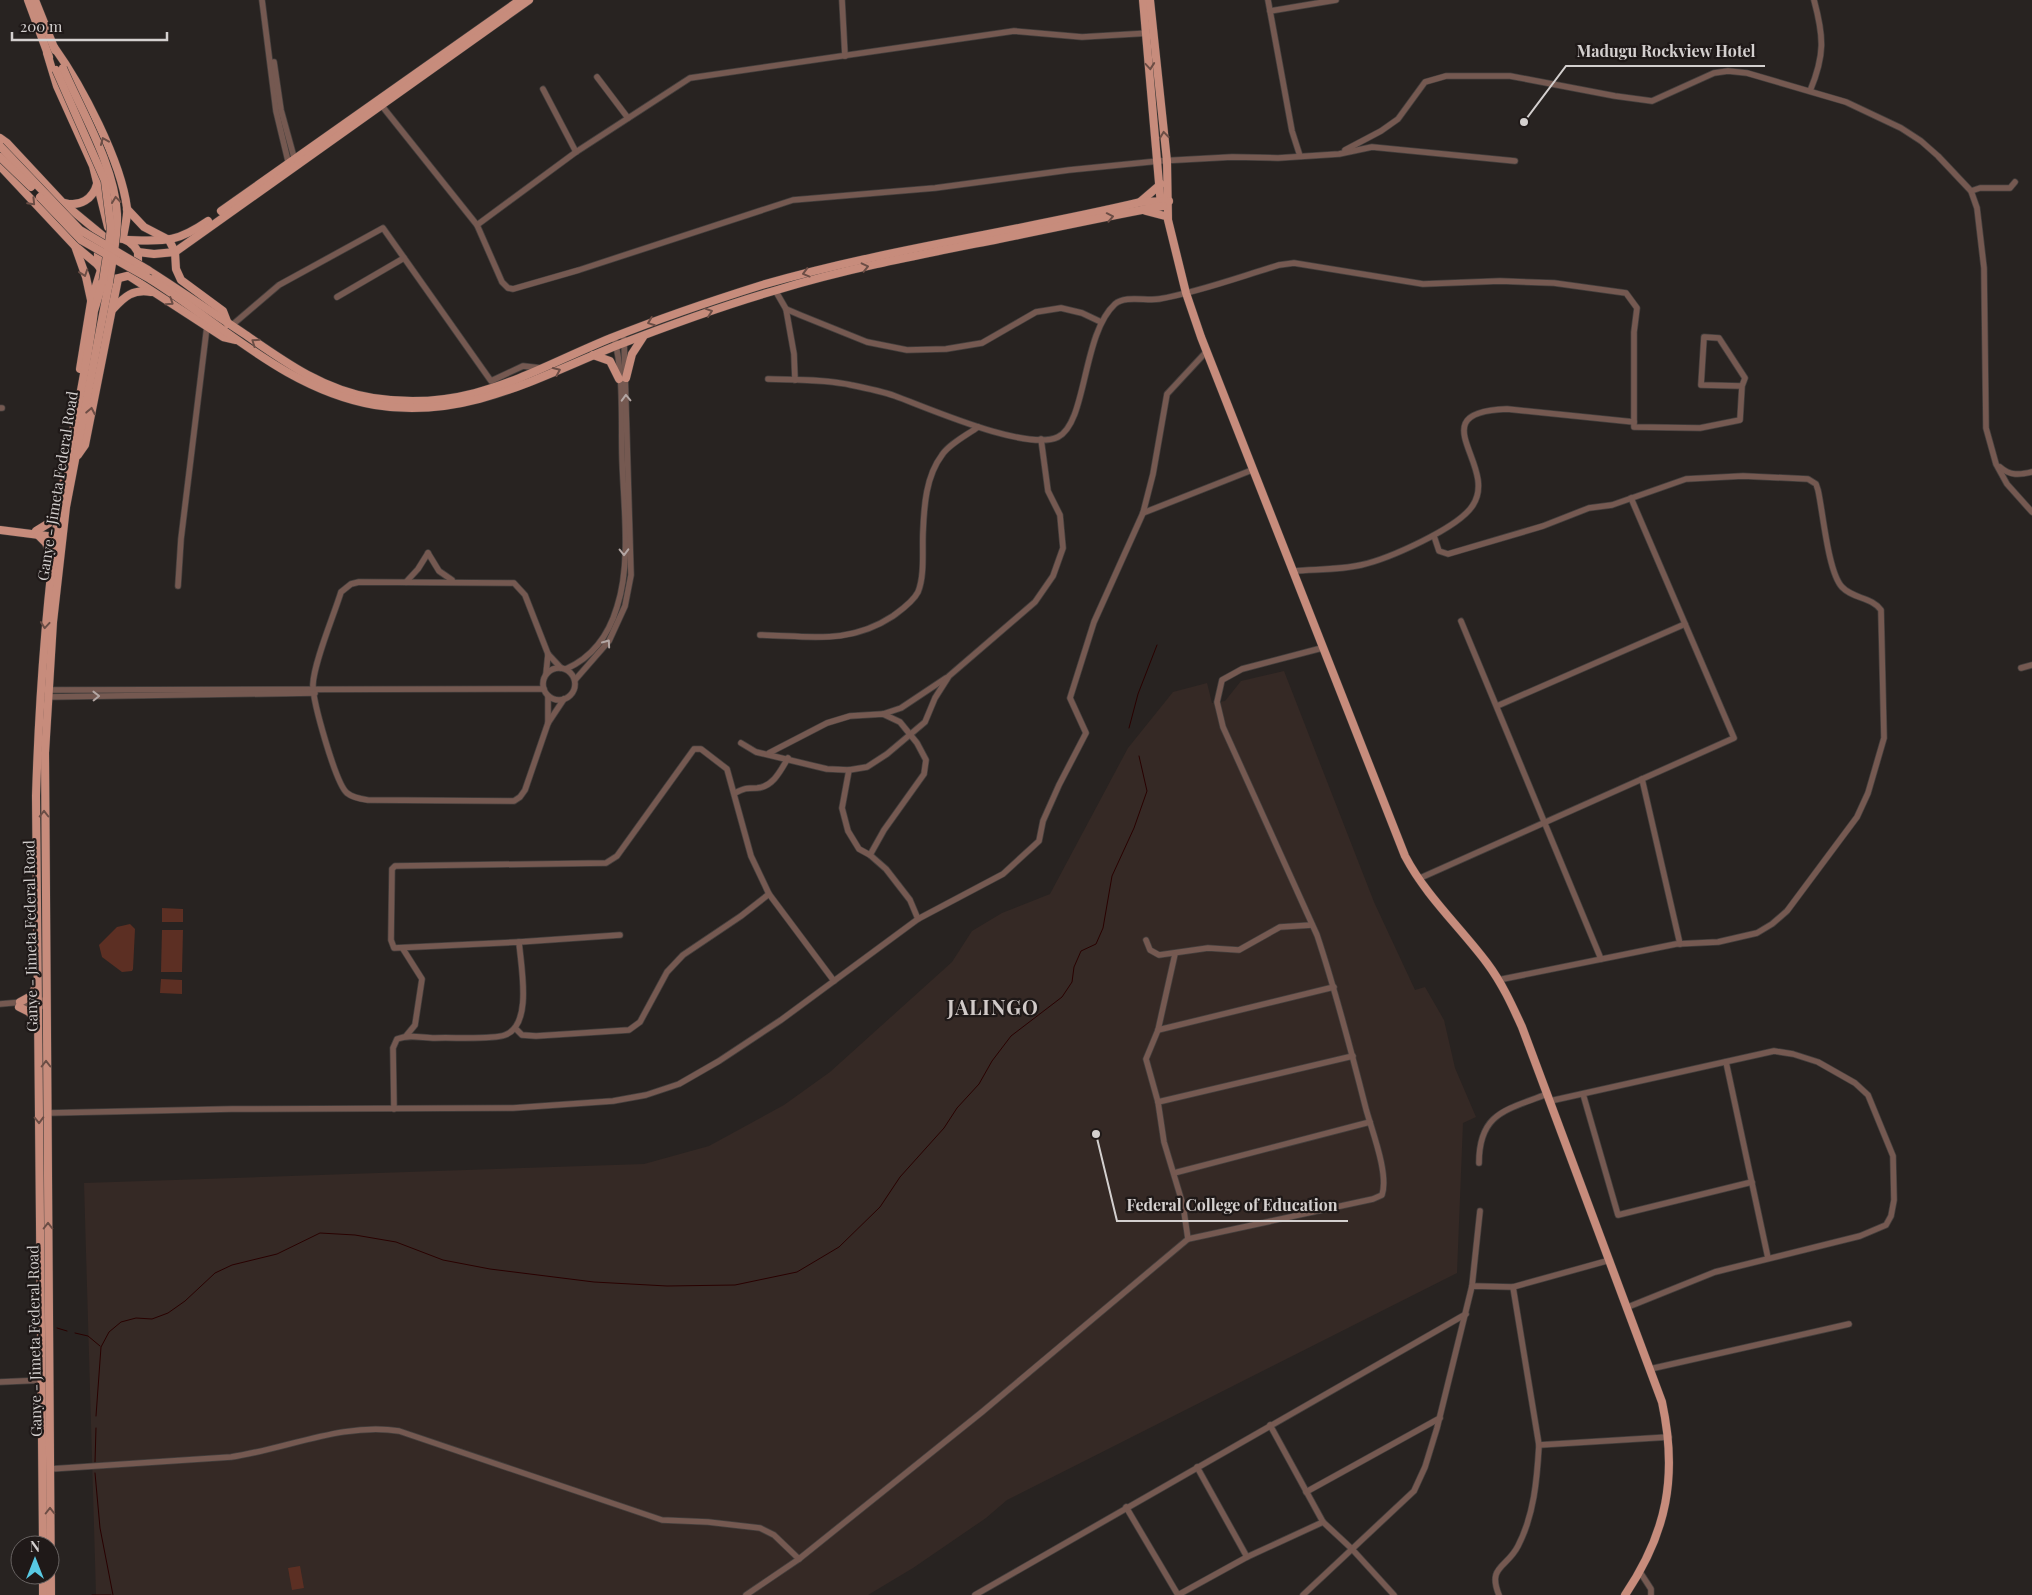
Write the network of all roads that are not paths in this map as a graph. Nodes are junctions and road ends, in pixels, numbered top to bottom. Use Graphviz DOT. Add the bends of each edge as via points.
graph roads {
  1 [pos="28,0"];
  2 [pos="35,0"];
  3 [pos="264,0"];
  4 [pos="520,0"];
  5 [pos="529,0"];
  6 [pos="842,0"];
  7 [pos="1143,0"];
  8 [pos="1150,0"];
  9 [pos="1268,0"];
  10 [pos="1336,0"];
  11 [pos="1814,0"];
  12 [pos="1270,11"];
  13 [pos="1151,33"];
  14 [pos="54,48"];
  15 [pos="47,53"];
  16 [pos="845,56"];
  17 [pos="59,69"];
  18 [pos="597,77"];
  19 [pos="543,89"];
  20 [pos="1810,90"];
  21 [pos="382,106"];
  22 [pos="628,118"];
  23 [pos="0,138"];
  24 [pos="0,146"];
  25 [pos="576,152"];
  26 [pos="1339,154"];
  27 [pos="1300,156"];
  28 [pos="0,157"];
  29 [pos="1163,161"];
  30 [pos="1516,161"];
  31 [pos="292,164"];
  32 [pos="0,166"];
  33 [pos="2015,182"];
  34 [pos="98,183"];
  35 [pos="1161,184"];
  36 [pos="1971,191"];
  37 [pos="63,203"];
  38 [pos="1165,204"];
  39 [pos="1141,206"];
  40 [pos="127,209"];
  41 [pos="1166,218"];
  42 [pos="477,226"];
  43 [pos="125,239"];
  44 [pos="109,240"];
  45 [pos="169,240"];
  46 [pos="74,245"];
  47 [pos="138,252"];
  48 [pos="174,252"];
  49 [pos="404,258"];
  50 [pos="99,268"];
  51 [pos="129,276"];
  52 [pos="118,279"];
  53 [pos="775,290"];
  54 [pos="154,292"];
  55 [pos="1186,293"];
  56 [pos="337,297"];
  57 [pos="91,302"];
  58 [pos="113,309"];
  59 [pos="786,309"];
  60 [pos="1102,322"];
  61 [pos="230,325"];
  62 [pos="207,326"];
  63 [pos="623,334"];
  64 [pos="645,335"];
  65 [pos="614,337"];
  66 [pos="238,340"];
  67 [pos="625,343"];
  68 [pos="616,346"];
  69 [pos="1206,352"];
  70 [pos="593,355"];
  71 [pos="544,368"];
  72 [pos="622,378"];
  73 [pos="768,379"];
  74 [pos="795,380"];
  75 [pos="1742,386"];
  76 [pos="1634,422"];
  77 [pos="978,427"];
  78 [pos="1041,439"];
  79 [pos="74,445"];
  80 [pos="68,456"];
  81 [pos="76,456"];
  82 [pos="1996,464"];
  83 [pos="1252,470"];
  84 [pos="2032,472"];
  85 [pos="1631,498"];
  86 [pos="60,508"];
  87 [pos="2032,512"];
  88 [pos="1143,513"];
  89 [pos="0,530"];
  90 [pos="34,533"];
  91 [pos="56,534"];
  92 [pos="1434,536"];
  93 [pos="52,561"];
  94 [pos="1293,571"];
  95 [pos="454,581"];
  96 [pos="406,582"];
  97 [pos="178,586"];
  98 [pos="1462,621"];
  99 [pos="1685,624"];
  100 [pos="760,634"];
  101 [pos="1322,648"];
  102 [pos="548,654"];
  103 [pos="2032,665"];
  104 [pos="564,668"];
  105 [pos="2021,668"];
  106 [pos="546,674"];
  107 [pos="949,676"];
  108 [pos="575,680"];
  109 [pos="544,689"];
  110 [pos="313,691"];
  111 [pos="44,694"];
  112 [pos="548,696"];
  113 [pos="564,699"];
  114 [pos="1497,706"];
  115 [pos="883,714"];
  116 [pos="548,722"];
  117 [pos="911,734"];
  118 [pos="741,743"];
  119 [pos="769,753"];
  120 [pos="788,758"];
  121 [pos="849,770"];
  122 [pos="1642,779"];
  123 [pos="735,793"];
  124 [pos="1545,822"];
  125 [pos="870,855"];
  126 [pos="1418,879"];
  127 [pos="769,894"];
  128 [pos="918,919"];
  129 [pos="1312,925"];
  130 [pos="620,935"];
  131 [pos="1146,940"];
  132 [pos="519,942"];
  133 [pos="1680,944"];
  134 [pos="403,949"];
  135 [pos="1175,954"];
  136 [pos="1602,959"];
  137 [pos="38,976"];
  138 [pos="834,980"];
  139 [pos="1498,980"];
  140 [pos="1334,986"];
  141 [pos="42,1003"];
  142 [pos="0,1004"];
  143 [pos="20,1004"];
  144 [pos="38,1024"];
  145 [pos="516,1029"];
  146 [pos="1158,1030"];
  147 [pos="406,1036"];
  148 [pos="1353,1056"];
  149 [pos="1726,1062"];
  150 [pos="1583,1094"];
  151 [pos="1549,1097"];
  152 [pos="1158,1102"];
  153 [pos="394,1109"];
  154 [pos="47,1113"];
  155 [pos="1370,1122"];
  156 [pos="1479,1163"];
  157 [pos="43,1172"];
  158 [pos="1174,1173"];
  159 [pos="1752,1182"];
  160 [pos="1480,1211"];
  161 [pos="1188,1239"];
  162 [pos="1768,1258"];
  163 [pos="1610,1260"];
  164 [pos="1472,1286"];
  165 [pos="1513,1287"];
  166 [pos="1628,1307"];
  167 [pos="1466,1314"];
  168 [pos="1849,1324"];
  169 [pos="1650,1369"];
  170 [pos="45,1380"];
  171 [pos="0,1382"];
  172 [pos="1440,1418"];
  173 [pos="1270,1425"];
  174 [pos="1669,1437"];
  175 [pos="1538,1445"];
  176 [pos="1197,1467"];
  177 [pos="50,1469"];
  178 [pos="1306,1492"];
  179 [pos="1126,1507"];
  180 [pos="1323,1522"];
  181 [pos="43,1535"];
  182 [pos="1352,1549"];
  183 [pos="1248,1557"];
  184 [pos="798,1559"];
  185 [pos="1640,1572"];
  186 [pos="50,1595"];
  187 [pos="746,1595"];
  188 [pos="974,1595"];
  189 [pos="1178,1595"];
  190 [pos="1303,1595"];
  191 [pos="1394,1595"];
  192 [pos="1499,1595"];
  193 [pos="1625,1595"];
  194 [pos="1651,1595"];
  1 -- 15 [label="main road"];
  2 -- 14 [label="main road"];
  3 -- 31 [label="street" via="276,111"];
  4 -- 31 [label="main road"];
  5 -- 21 [label="main road"];
  6 -- 16 [label="street"];
  7 -- 13 [label="main road"];
  8 -- 13 [label="main road"];
  9 -- 12 [label="street"];
  10 -- 12 [label="street"];
  11 -- 20 [label="street" via="1823,37"];
  12 -- 27 [label="street" via="1292,131"];
  13 -- 16 [label="street" via="1082,37 1014,31"];
  13 -- 29 [label="main road"];
  14 -- 17 [label="main road"];
  40 -- 14 [label="main road, one-way" via="118,174 101,132 75,77"];
  15 -- 17 [label="main road"];
  15 -- 34 [label="main road" via="57,86"];
  16 -- 22 [label="street" via="690,78"];
  17 -- 79 [label="main road, Ganye - Jimeta Federal Road, bridge" via="105,181 111,229 106,282 94,311"];
  18 -- 22 [label="street"];
  19 -- 25 [label="street"];
  20 -- 26 [label="street" via="1747,72 1722,71 1665,97 1642,101 1525,78 1446,76 1425,82 1398,119"];
  20 -- 36 [label="street" via="1846,102 1901,128 1932,151"];
  21 -- 31 [label="main road"];
  21 -- 42 [label="street"];
  22 -- 25 [label="street"];
  23 -- 37 [label="main road"];
  24 -- 61 [label="main road, bridge" via="80,230 148,270"];
  25 -- 42 [label="street"];
  26 -- 27 [label="street"];
  26 -- 30 [label="street" via="1372,147"];
  27 -- 29 [label="street"];
  28 -- 66 [label="main road, bridge" via="81,240 150,279"];
  29 -- 35 [label="main road"];
  29 -- 38 [label="main road"];
  29 -- 42 [label="street" via="935,188 793,200 513,288 502,282"];
  31 -- 45 [label="main road" via="188,235"];
  31 -- 48 [label="main road"];
  32 -- 46 [label="main road, one-way"];
  33 -- 36 [label="street" via="2010,188"];
  34 -- 37 [label="main road" via="94,194 85,202"];
  34 -- 44 [label="main road"];
  35 -- 38 [label="main road"];
  35 -- 39 [label="main road"];
  36 -- 82 [label="street" via="1981,231 1986,428"];
  37 -- 44 [label="main road"];
  38 -- 39 [label="main road"];
  38 -- 41 [label="main road"];
  39 -- 41 [label="main road"];
  53 -- 39 [label="main road, one-way"];
  39 -- 63 [label="main road, one-way" via="826,268 686,309"];
  40 -- 43 [label="main road"];
  40 -- 45 [label="main road" via="144,227"];
  41 -- 55 [label="main road"];
  43 -- 44 [label="main road"];
  43 -- 45 [label="main road"];
  43 -- 47 [label="main road"];
  44 -- 50 [label="main road" via="98,252"];
  45 -- 48 [label="main road"];
  46 -- 50 [label="main road"];
  46 -- 57 [label="main road, one-way"];
  47 -- 48 [label="main road"];
  47 -- 51 [label="main road" via="138,266"];
  48 -- 61 [label="main road" via="181,280 224,312"];
  49 -- 56 [label="street"];
  49 -- 61 [label="street" via="384,228 279,285"];
  49 -- 71 [label="street" via="491,380 523,366"];
  50 -- 52 [label="main road" via="109,278"];
  50 -- 57 [label="main road"];
  51 -- 52 [label="main road"];
  51 -- 54 [label="main road"];
  52 -- 58 [label="main road"];
  53 -- 59 [label="street"];
  64 -- 53 [label="main road, one-way"];
  54 -- 58 [label="main road" via="141,290 125,295"];
  54 -- 62 [label="main road, one-way"];
  55 -- 60 [label="street" via="1116,303"];
  55 -- 69 [label="main road"];
  55 -- 76 [label="street" via="1294,263 1423,284 1554,283 1626,294 1637,308"];
  57 -- 80 [label="main road" via="68,439"];
  81 -- 58 [label="main road, one-way" via="85,445"];
  59 -- 60 [label="street" via="847,335 907,350 946,349 982,343 1036,312 1053,309 1082,313"];
  59 -- 74 [label="street"];
  60 -- 78 [label="street" via="1087,362 1080,400 1070,426 1058,437"];
  71 -- 61 [label="main road, one-way" via="496,389 466,396 421,401 389,400 358,395 321,383"];
  62 -- 66 [label="main road" via="224,337"];
  62 -- 97 [label="street"];
  63 -- 65 [label="main road"];
  63 -- 67 [label="street"];
  64 -- 67 [label="main road"];
  64 -- 72 [label="main road" via="632,354"];
  65 -- 68 [label="street"];
  65 -- 71 [label="main road"];
  66 -- 70 [label="main road, one-way" via="319,390 376,406 410,408 484,400"];
  67 -- 68 [label="main road"];
  67 -- 72 [label="street"];
  68 -- 70 [label="main road"];
  68 -- 72 [label="street"];
  69 -- 83 [label="main road"];
  69 -- 88 [label="street" via="1167,394"];
  70 -- 72 [label="main road" via="610,361"];
  72 -- 104 [label="street, one-way" via="625,562 622,588 604,636 587,658"];
  108 -- 72 [label="street, one-way" via="609,641 623,612 629,589 632,561"];
  73 -- 74 [label="street"];
  74 -- 77 [label="street" via="849,384 894,396"];
  75 -- 75 [label="street" via="1702,385 1704,337 1719,338 1745,378"];
  75 -- 76 [label="street" via="1740,420 1700,428 1634,427"];
  76 -- 92 [label="street" via="1506,408 1476,413 1466,420 1462,433 1478,473 1480,485 1474,504 1463,518"];
  77 -- 78 [label="street" via="1011,436"];
  77 -- 100 [label="street" via="942,454 930,479 917,593 904,608 874,628 853,635"];
  78 -- 107 [label="street" via="1048,492 1060,515 1063,548 1053,576 1035,602"];
  79 -- 80 [label="main road, Ganye - Jimeta Federal Road"];
  79 -- 81 [label="main road, Ganye - Jimeta Federal Road"];
  80 -- 86 [label="main road, Ganye - Jimeta Federal Road"];
  81 -- 111 [label="main road, Ganye - Jimeta Federal Road" via="61,545"];
  82 -- 84 [label="street" via="2006,472 2018,475"];
  82 -- 87 [label="street" via="2010,488"];
  83 -- 88 [label="street"];
  83 -- 94 [label="main road"];
  85 -- 92 [label="street" via="1589,508 1543,526 1448,554 1439,551"];
  85 -- 99 [label="street"];
  85 -- 133 [label="street" via="1696,478 1808,479 1816,484 1818,490 1838,580 1847,592 1877,604 1882,618 1884,738 1868,793 1857,817 1787,911 1772,924 1757,933 1738,938"];
  86 -- 90 [label="main road" via="49,523"];
  86 -- 91 [label="main road, Ganye - Jimeta Federal Road"];
  88 -- 128 [label="street" via="1094,622 1077,672 1070,698 1086,733 1058,785 1039,840 1003,874"];
  89 -- 90 [label="main road"];
  90 -- 91 [label="main road"];
  90 -- 93 [label="main road" via="46,543"];
  91 -- 93 [label="main road, Ganye - Jimeta Federal Road"];
  92 -- 94 [label="street" via="1363,564"];
  93 -- 111 [label="main road, Ganye - Jimeta Federal Road, one-way"];
  94 -- 101 [label="main road"];
  95 -- 96 [label="street"];
  95 -- 96 [label="street" via="439,571 428,553"];
  95 -- 102 [label="street" via="514,583 525,595"];
  96 -- 110 [label="street" via="359,582 345,587 316,670"];
  98 -- 114 [label="street"];
  99 -- 114 [label="street"];
  99 -- 122 [label="street" via="1734,738"];
  101 -- 126 [label="main road" via="1394,830"];
  101 -- 129 [label="street" via="1242,669 1222,680 1217,702 1223,727"];
  102 -- 104 [label="street"];
  102 -- 106 [label="street"];
  103 -- 105 [label="street"];
  104 -- 106 [label="street"];
  104 -- 108 [label="street"];
  106 -- 109 [label="street"];
  107 -- 115 [label="street" via="901,708"];
  107 -- 117 [label="street" via="925,722"];
  108 -- 113 [label="street" via="574,692"];
  109 -- 110 [label="street"];
  109 -- 112 [label="street"];
  110 -- 111 [label="street"];
  110 -- 116 [label="street" via="317,714 341,785 352,796 368,800 514,801 525,790"];
  111 -- 137 [label="main road, Ganye - Jimeta Federal Road" via="36,796"];
  141 -- 111 [label="main road, Ganye - Jimeta Federal Road, one-way"];
  112 -- 113 [label="street" via="555,700"];
  112 -- 116 [label="street"];
  113 -- 116 [label="street"];
  114 -- 124 [label="street"];
  115 -- 117 [label="street" via="900,722"];
  115 -- 119 [label="street" via="850,716 827,723"];
  117 -- 121 [label="street" via="867,768"];
  117 -- 125 [label="street" via="926,760 924,774"];
  118 -- 119 [label="street" via="756,752"];
  119 -- 120 [label="street"];
  120 -- 121 [label="street" via="828,770"];
  120 -- 123 [label="street" via="770,784 758,788 746,786"];
  121 -- 125 [label="street" via="842,808 848,831 859,849"];
  122 -- 124 [label="street"];
  122 -- 133 [label="street"];
  123 -- 127 [label="street" via="750,856"];
  123 -- 134 [label="street" via="728,769 701,750 694,749 617,856 606,863 395,866 392,869 391,940 394,948"];
  124 -- 126 [label="street"];
  124 -- 136 [label="street"];
  125 -- 128 [label="street" via="899,884"];
  126 -- 139 [label="main road"];
  127 -- 138 [label="street"];
  127 -- 145 [label="street" via="683,955 667,972 640,1022 629,1030 536,1036 522,1035"];
  128 -- 138 [label="street"];
  129 -- 135 [label="street" via="1280,927 1239,950 1208,948"];
  129 -- 140 [label="street"];
  130 -- 132 [label="street"];
  131 -- 135 [label="street" via="1150,950 1159,955"];
  132 -- 134 [label="street"];
  132 -- 145 [label="street" via="522,1017"];
  133 -- 136 [label="street"];
  134 -- 147 [label="street" via="422,979 415,1025"];
  135 -- 146 [label="street"];
  136 -- 139 [label="street"];
  137 -- 141 [label="main road, Ganye - Jimeta Federal Road"];
  137 -- 143 [label="main road" via="33,993"];
  138 -- 153 [label="street" via="719,1061 679,1084 646,1095 564,1106"];
  139 -- 151 [label="main road" via="1519,1020"];
  140 -- 146 [label="street"];
  140 -- 148 [label="street"];
  141 -- 143 [label="street"];
  141 -- 144 [label="main road, Ganye - Jimeta Federal Road"];
  154 -- 141 [label="main road, Ganye - Jimeta Federal Road, one-way"];
  142 -- 143 [label="street"];
  143 -- 144 [label="main road"];
  144 -- 157 [label="main road, Ganye - Jimeta Federal Road, one-way"];
  145 -- 147 [label="street" via="504,1036"];
  146 -- 152 [label="street" via="1146,1059"];
  147 -- 153 [label="street" via="397,1039 393,1048"];
  148 -- 152 [label="street"];
  148 -- 155 [label="street"];
  149 -- 150 [label="street"];
  149 -- 159 [label="street"];
  149 -- 162 [label="street" via="1774,1051 1818,1062 1855,1083 1868,1095 1893,1156 1894,1200 1886,1226 1860,1236"];
  150 -- 151 [label="street"];
  150 -- 159 [label="street" via="1618,1215"];
  151 -- 156 [label="street" via="1492,1118 1481,1139"];
  151 -- 163 [label="main road"];
  152 -- 158 [label="street" via="1164,1142"];
  153 -- 154 [label="street"];
  154 -- 157 [label="main road, Ganye - Jimeta Federal Road"];
  155 -- 158 [label="street"];
  155 -- 161 [label="street" via="1385,1186 1382,1195"];
  157 -- 170 [label="main road, Ganye - Jimeta Federal Road"];
  158 -- 161 [label="street"];
  159 -- 162 [label="street"];
  160 -- 164 [label="street"];
  161 -- 184 [label="street" via="982,1412"];
  162 -- 166 [label="street" via="1715,1272"];
  163 -- 165 [label="street"];
  163 -- 166 [label="main road"];
  164 -- 165 [label="street"];
  164 -- 167 [label="street"];
  165 -- 175 [label="street"];
  166 -- 169 [label="main road"];
  167 -- 172 [label="street"];
  167 -- 173 [label="street"];
  168 -- 169 [label="street"];
  169 -- 174 [label="main road" via="1662,1402"];
  170 -- 171 [label="street"];
  170 -- 177 [label="main road, Ganye - Jimeta Federal Road"];
  170 -- 181 [label="main road, Ganye - Jimeta Federal Road"];
  172 -- 178 [label="street"];
  172 -- 182 [label="street" via="1414,1491"];
  173 -- 176 [label="street"];
  173 -- 178 [label="street"];
  174 -- 175 [label="street"];
  174 -- 185 [label="main road" via="1670,1480 1666,1506 1656,1539"];
  175 -- 192 [label="street" via="1534,1497 1514,1554 1496,1572 1494,1581"];
  176 -- 179 [label="street"];
  176 -- 183 [label="street"];
  177 -- 184 [label="street" via="232,1457 333,1434 380,1428 399,1431 662,1520 760,1528 774,1535"];
  186 -- 177 [label="main road, Ganye - Jimeta Federal Road, one-way"];
  178 -- 180 [label="street"];
  179 -- 188 [label="street"];
  179 -- 189 [label="street"];
  180 -- 182 [label="street"];
  180 -- 183 [label="street"];
  182 -- 190 [label="street"];
  182 -- 191 [label="street"];
  183 -- 189 [label="street"];
  184 -- 187 [label="street"];
  185 -- 193 [label="main road"];
  185 -- 194 [label="street" via="1651,1589"];
}
